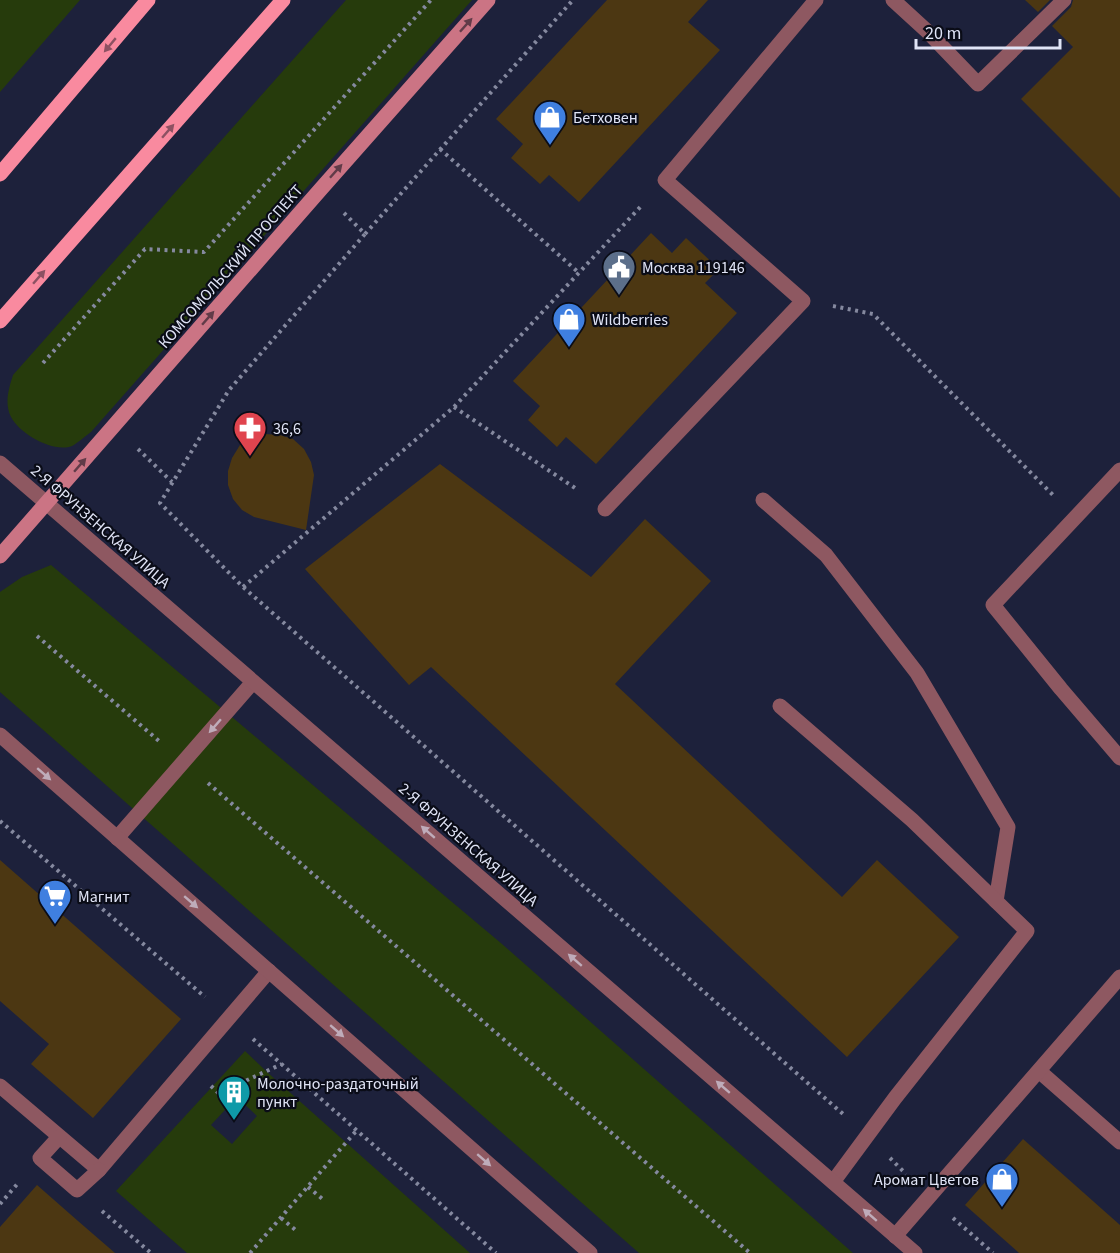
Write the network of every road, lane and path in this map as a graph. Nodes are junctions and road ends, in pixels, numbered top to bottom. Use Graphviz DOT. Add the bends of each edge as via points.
graph roads {
  1 [pos="148,0"];
  2 [pos="283,0"];
  3 [pos="431,0"];
  4 [pos="488,0"];
  5 [pos="573,0"];
  6 [pos="816,0"];
  7 [pos="893,0"];
  8 [pos="1064,0"];
  9 [pos="440,149"];
  10 [pos="0,174"];
  11 [pos="665,180"];
  12 [pos="320,190"];
  13 [pos="365,234"];
  14 [pos="579,273"];
  15 [pos="803,300"];
  16 [pos="0,321"];
  17 [pos="43,363"];
  18 [pos="454,407"];
  19 [pos="114,426"];
  20 [pos="0,463"];
  21 [pos="1120,470"];
  22 [pos="172,482"];
  23 [pos="1046,487"];
  24 [pos="763,500"];
  25 [pos="47,503"];
  26 [pos="605,508"];
  27 [pos="0,556"];
  28 [pos="243,586"];
  29 [pos="36,636"];
  30 [pos="254,682"];
  31 [pos="780,706"];
  32 [pos="0,735"];
  33 [pos="1120,758"];
  34 [pos="184,763"];
  35 [pos="117,838"];
  36 [pos="996,901"];
  37 [pos="269,971"];
  38 [pos="1120,977"];
  39 [pos="282,1064"];
  40 [pos="1039,1071"];
  41 [pos="0,1086"];
  42 [pos="219,1094"];
  43 [pos="357,1130"];
  44 [pos="868,1136"];
  45 [pos="59,1137"];
  46 [pos="1120,1142"];
  47 [pos="99,1170"];
  48 [pos="833,1182"];
  49 [pos="308,1187"];
  50 [pos="77,1190"];
  51 [pos="929,1198"];
  52 [pos="325,1201"];
  53 [pos="281,1218"];
  54 [pos="298,1232"];
  55 [pos="895,1236"];
  56 [pos="151,1253"];
  57 [pos="250,1253"];
  58 [pos="590,1253"];
  59 [pos="750,1253"];
  60 [pos="915,1253"];
  61 [pos="993,1253"];
  1 -- 10 [label="main road, one-way"];
  16 -- 2 [label="main road, one-way"];
  3 -- 17 [label="path" via="204,252 145,249"];
  12 -- 4 [label="street, КОМСОМОЛЬСКИЙ ПРОСПЕКТ, one-way"];
  5 -- 9 [label="path"];
  6 -- 11 [label="street"];
  7 -- 8 [label="street" via="978,84"];
  9 -- 13 [label="path"];
  9 -- 14 [label="path"];
  11 -- 14 [label="path"];
  11 -- 15 [label="street"];
  12 -- 13 [label="path"];
  19 -- 12 [label="street, КОМСОМОЛЬСКИЙ ПРОСПЕКТ, one-way"];
  13 -- 22 [label="path" via="229,390"];
  14 -- 18 [label="path"];
  15 -- 23 [label="path" via="873,314"];
  15 -- 26 [label="street"];
  18 -- 26 [label="path"];
  18 -- 28 [label="path"];
  19 -- 22 [label="path"];
  25 -- 19 [label="street, КОМСОМОЛЬСКИЙ ПРОСПЕКТ, one-way"];
  20 -- 25 [label="street, 2-Я ФРУНЗЕНСКАЯ УЛИЦА"];
  21 -- 33 [label="street" via="993,605"];
  22 -- 28 [label="path" via="160,503"];
  24 -- 36 [label="street" via="826,555 917,673 1008,827"];
  25 -- 27 [label="street, КОМСОМОЛЬСКИЙ ПРОСПЕКТ"];
  25 -- 30 [label="street, 2-Я ФРУНЗЕНСКАЯ УЛИЦА"];
  28 -- 44 [label="path"];
  29 -- 34 [label="path"];
  30 -- 34 [label="street, one-way"];
  48 -- 30 [label="street, 2-Я ФРУНЗЕНСКАЯ УЛИЦА, one-way"];
  31 -- 36 [label="street" via="912,820"];
  32 -- 35 [label="street, one-way"];
  34 -- 35 [label="street"];
  34 -- 59 [label="path"];
  35 -- 37 [label="street, one-way"];
  36 -- 44 [label="street" via="1027,930"];
  37 -- 47 [label="street"];
  37 -- 58 [label="street, one-way"];
  38 -- 40 [label="street"];
  39 -- 42 [label="path"];
  40 -- 46 [label="street"];
  40 -- 51 [label="street"];
  41 -- 45 [label="street"];
  43 -- 49 [label="path"];
  44 -- 48 [label="street"];
  44 -- 51 [label="path"];
  45 -- 47 [label="street"];
  45 -- 50 [label="street" via="40,1158"];
  47 -- 50 [label="street"];
  55 -- 48 [label="street, 2-Я ФРУНЗЕНСКАЯ УЛИЦА, one-way"];
  49 -- 52 [label="path"];
  49 -- 53 [label="path"];
  50 -- 56 [label="path"];
  51 -- 55 [label="street"];
  51 -- 61 [label="path"];
  53 -- 54 [label="path"];
  53 -- 57 [label="path"];
  55 -- 60 [label="street, 2-Я ФРУНЗЕНСКАЯ УЛИЦА"];
}
